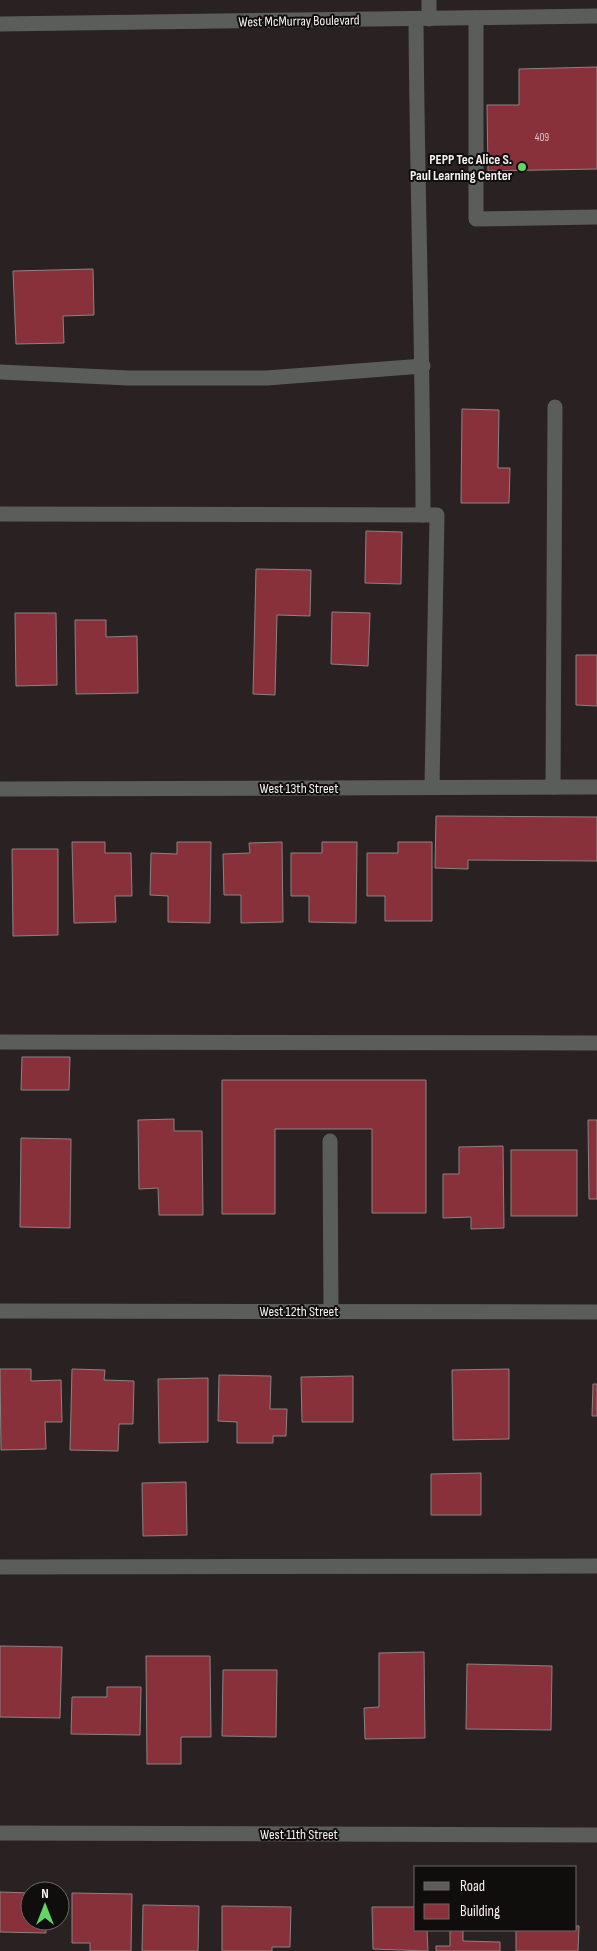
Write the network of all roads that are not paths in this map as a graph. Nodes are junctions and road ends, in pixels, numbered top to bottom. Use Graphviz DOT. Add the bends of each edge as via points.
graph roads {
  1 [pos="429,0"];
  2 [pos="597,16"];
  3 [pos="476,18"];
  4 [pos="423,19"];
  5 [pos="0,24"];
  6 [pos="597,217"];
  7 [pos="423,366"];
  8 [pos="0,372"];
  9 [pos="555,407"];
  10 [pos="0,514"];
  11 [pos="423,515"];
  12 [pos="432,787"];
  13 [pos="553,787"];
  14 [pos="597,787"];
  15 [pos="0,789"];
  16 [pos="0,1042"];
  17 [pos="597,1043"];
  18 [pos="330,1141"];
  19 [pos="0,1311"];
  20 [pos="330,1312"];
  21 [pos="597,1312"];
  22 [pos="597,1566"];
  23 [pos="0,1567"];
  24 [pos="0,1833"];
  25 [pos="597,1835"];
  1 -- 4 [label="street"];
  2 -- 3 [label="street, West McMurray Boulevard"];
  3 -- 4 [label="street, West McMurray Boulevard"];
  3 -- 6 [label="street" via="476,218"];
  4 -- 5 [label="street, West McMurray Boulevard"];
  4 -- 7 [label="street" via="418,206"];
  7 -- 8 [label="street" via="267,378 128,378"];
  7 -- 11 [label="street"];
  9 -- 13 [label="street"];
  10 -- 11 [label="street"];
  11 -- 12 [label="street" via="437,515"];
  12 -- 13 [label="street, West 13th Street"];
  12 -- 15 [label="street, West 13th Street"];
  13 -- 14 [label="street, West 13th Street"];
  16 -- 17 [label="street"];
  18 -- 20 [label="street"];
  19 -- 20 [label="street, West 12th Street"];
  20 -- 21 [label="street, West 12th Street"];
  22 -- 23 [label="street"];
  24 -- 25 [label="street, West 11th Street"];
}
